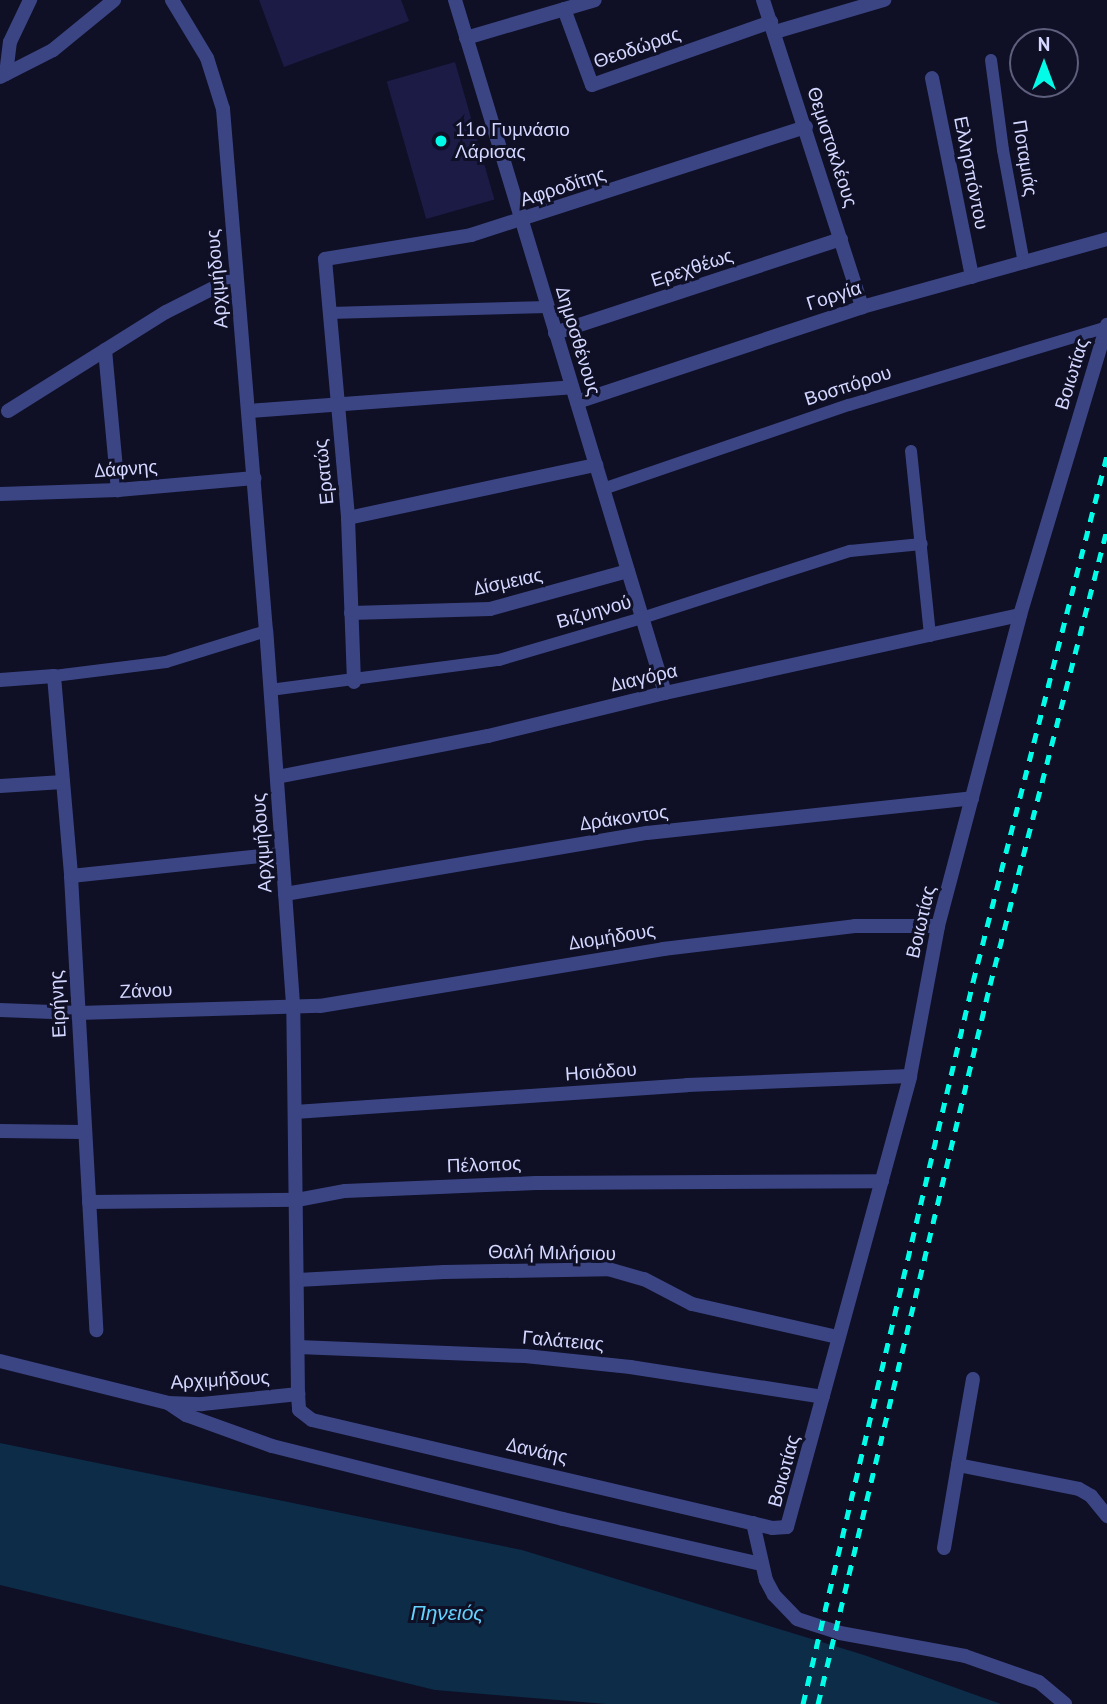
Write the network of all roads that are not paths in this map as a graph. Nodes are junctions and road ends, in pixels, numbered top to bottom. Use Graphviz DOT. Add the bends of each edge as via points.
graph roads {
  1 [pos="30,0"];
  2 [pos="114,0"];
  3 [pos="172,0"];
  4 [pos="455,0"];
  5 [pos="595,0"];
  6 [pos="763,0"];
  7 [pos="884,0"];
  8 [pos="564,9"];
  9 [pos="773,27"];
  10 [pos="466,38"];
  11 [pos="991,60"];
  12 [pos="3,76"];
  13 [pos="932,78"];
  14 [pos="806,127"];
  15 [pos="521,221"];
  16 [pos="841,239"];
  17 [pos="1107,239"];
  18 [pos="325,259"];
  19 [pos="1024,263"];
  20 [pos="235,277"];
  21 [pos="972,277"];
  22 [pos="548,307"];
  23 [pos="862,307"];
  24 [pos="329,313"];
  25 [pos="1107,326"];
  26 [pos="555,333"];
  27 [pos="105,350"];
  28 [pos="574,394"];
  29 [pos="337,405"];
  30 [pos="8,411"];
  31 [pos="249,411"];
  32 [pos="911,451"];
  33 [pos="596,465"];
  34 [pos="254,478"];
  35 [pos="603,489"];
  36 [pos="118,490"];
  37 [pos="0,494"];
  38 [pos="348,518"];
  39 [pos="922,544"];
  40 [pos="628,571"];
  41 [pos="351,613"];
  42 [pos="1020,615"];
  43 [pos="642,618"];
  44 [pos="266,631"];
  45 [pos="930,636"];
  46 [pos="54,676"];
  47 [pos="0,680"];
  48 [pos="354,682"];
  49 [pos="271,690"];
  50 [pos="665,692"];
  51 [pos="277,777"];
  52 [pos="63,782"];
  53 [pos="0,786"];
  54 [pos="972,798"];
  55 [pos="282,853"];
  56 [pos="71,876"];
  57 [pos="285,894"];
  58 [pos="938,926"];
  59 [pos="293,1004"];
  60 [pos="0,1010"];
  61 [pos="78,1013"];
  62 [pos="910,1076"];
  63 [pos="295,1112"];
  64 [pos="0,1131"];
  65 [pos="83,1132"];
  66 [pos="882,1181"];
  67 [pos="297,1200"];
  68 [pos="89,1202"];
  69 [pos="298,1280"];
  70 [pos="96,1330"];
  71 [pos="837,1337"];
  72 [pos="298,1347"];
  73 [pos="0,1361"];
  74 [pos="973,1379"];
  75 [pos="298,1394"];
  76 [pos="823,1397"];
  77 [pos="168,1403"];
  78 [pos="958,1465"];
  79 [pos="1107,1516"];
  80 [pos="753,1523"];
  81 [pos="784,1529"];
  82 [pos="944,1548"];
  83 [pos="761,1564"];
  84 [pos="1065,1704"];
  1 -- 12 [label="street" via="10,41"];
  2 -- 12 [label="street" via="53,50"];
  3 -- 20 [label="street, Αρχιμήδους" via="207,58 220,95"];
  4 -- 10 [label="street, Δημοσθένους"];
  5 -- 8 [label="street"];
  6 -- 9 [label="street, Θεμιστοκλέους"];
  7 -- 9 [label="street"];
  8 -- 9 [label="street, Θεοδώρας" via="592,85"];
  8 -- 10 [label="street"];
  9 -- 14 [label="street, Θεμιστοκλέους"];
  10 -- 15 [label="street, Δημοσθένους"];
  11 -- 19 [label="lane, Ποταμιάς"];
  13 -- 21 [label="street, Ελλησπόντου"];
  14 -- 15 [label="street, Αφροδίτης"];
  14 -- 16 [label="street, Θεμιστοκλέους"];
  15 -- 18 [label="street, Αφροδίτης" via="434,243"];
  15 -- 22 [label="street, Δημοσθένους"];
  16 -- 23 [label="street, Θεμιστοκλέους"];
  16 -- 26 [label="street, Ερεχθέως"];
  17 -- 19 [label="street, Γοργία"];
  18 -- 24 [label="street, Ερατώς"];
  19 -- 21 [label="street, Γοργία"];
  20 -- 27 [label="street"];
  20 -- 31 [label="street, Αρχιμήδους"];
  21 -- 23 [label="street, Γοργία"];
  22 -- 24 [label="lane"];
  22 -- 26 [label="street, Δημοσθένους"];
  23 -- 28 [label="street, Γοργία"];
  24 -- 29 [label="street, Ερατώς"];
  25 -- 35 [label="lane, Βοσπόρου" via="849,405"];
  25 -- 42 [label="street, Βοιωτίας"];
  26 -- 28 [label="street, Δημοσθένους"];
  27 -- 30 [label="street"];
  27 -- 36 [label="street"];
  28 -- 29 [label="street, Γοργία"];
  28 -- 33 [label="street, Δημοσθένους"];
  29 -- 31 [label="street, Γοργία"];
  29 -- 38 [label="street, Ερατώς"];
  31 -- 34 [label="street, Αρχιμήδους"];
  32 -- 39 [label="lane"];
  33 -- 35 [label="street, Δημοσθένους"];
  33 -- 38 [label="street"];
  34 -- 36 [label="street, Δάφνης"];
  34 -- 44 [label="street, Αρχιμήδους"];
  35 -- 40 [label="street, Δημοσθένους"];
  36 -- 37 [label="street, Δάφνης"];
  38 -- 41 [label="street, Ερατώς"];
  39 -- 43 [label="lane, Βιζυηνού" via="850,551"];
  39 -- 45 [label="lane"];
  40 -- 41 [label="street, Δίσμειας" via="490,610"];
  40 -- 43 [label="street, Δημοσθένους"];
  41 -- 48 [label="street, Ερατώς"];
  42 -- 45 [label="street, Διαγόρα"];
  42 -- 54 [label="street, Βοιωτίας"];
  43 -- 48 [label="lane, Βιζυηνού" via="499,660"];
  43 -- 50 [label="street, Δημοσθένους"];
  44 -- 46 [label="lane" via="166,662"];
  44 -- 49 [label="street, Αρχιμήδους"];
  45 -- 50 [label="street, Διαγόρα"];
  46 -- 47 [label="street"];
  46 -- 52 [label="street, Ειρήνης"];
  48 -- 49 [label="lane, Βιζυηνού"];
  49 -- 51 [label="street, Αρχιμήδους"];
  50 -- 51 [label="street, Διαγόρα" via="488,736"];
  51 -- 55 [label="street, Αρχιμήδους"];
  52 -- 53 [label="street"];
  52 -- 56 [label="street, Ειρήνης"];
  54 -- 57 [label="street, Δράκοντος" via="647,833"];
  54 -- 58 [label="street, Βοιωτίας"];
  55 -- 56 [label="street"];
  55 -- 57 [label="street, Αρχιμήδους"];
  56 -- 61 [label="street, Ειρήνης"];
  57 -- 59 [label="street, Αρχιμήδους"];
  58 -- 59 [label="street, Διομήδους" via="855,926 736,940 531,969 342,1003"];
  58 -- 62 [label="street, Βοιωτίας"];
  59 -- 61 [label="street, Ζάνου"];
  59 -- 63 [label="street, Αρχιμήδους"];
  60 -- 61 [label="street, Ζάνου"];
  61 -- 65 [label="street, Ειρήνης"];
  62 -- 63 [label="street, Ησιόδου" via="687,1085"];
  62 -- 66 [label="street, Βοιωτίας"];
  63 -- 67 [label="street, Αρχιμήδους"];
  64 -- 65 [label="street"];
  65 -- 68 [label="street, Ειρήνης"];
  66 -- 67 [label="street, Πέλοπος" via="536,1182 345,1191"];
  66 -- 71 [label="street, Βοιωτίας"];
  67 -- 68 [label="street, Πέλοπος"];
  67 -- 69 [label="street, Αρχιμήδους"];
  68 -- 70 [label="street, Ειρήνης"];
  69 -- 71 [label="street, Θαλή Μιλήσιου" via="608,1269 645,1279 692,1304"];
  69 -- 72 [label="street, Αρχιμήδους"];
  71 -- 76 [label="street, Βοιωτίας"];
  72 -- 75 [label="street, Αρχιμήδους"];
  72 -- 76 [label="street, Γαλάτειας" via="525,1356"];
  73 -- 77 [label="street, Αρχιμήδους"];
  74 -- 78 [label="street"];
  75 -- 77 [label="street, Αρχιμήδους"];
  75 -- 80 [label="street, Δανάης" via="299,1410 312,1420"];
  76 -- 81 [label="street, Βοιωτίας" via="792,1517"];
  77 -- 83 [label="street" via="272,1446"];
  78 -- 79 [label="street" via="1079,1489"];
  78 -- 82 [label="street"];
  80 -- 81 [label="street, Δανάης"];
  80 -- 83 [label="street"];
  83 -- 84 [label="street" via="774,1595 797,1619 840,1633 965,1656 1039,1682"];
}
